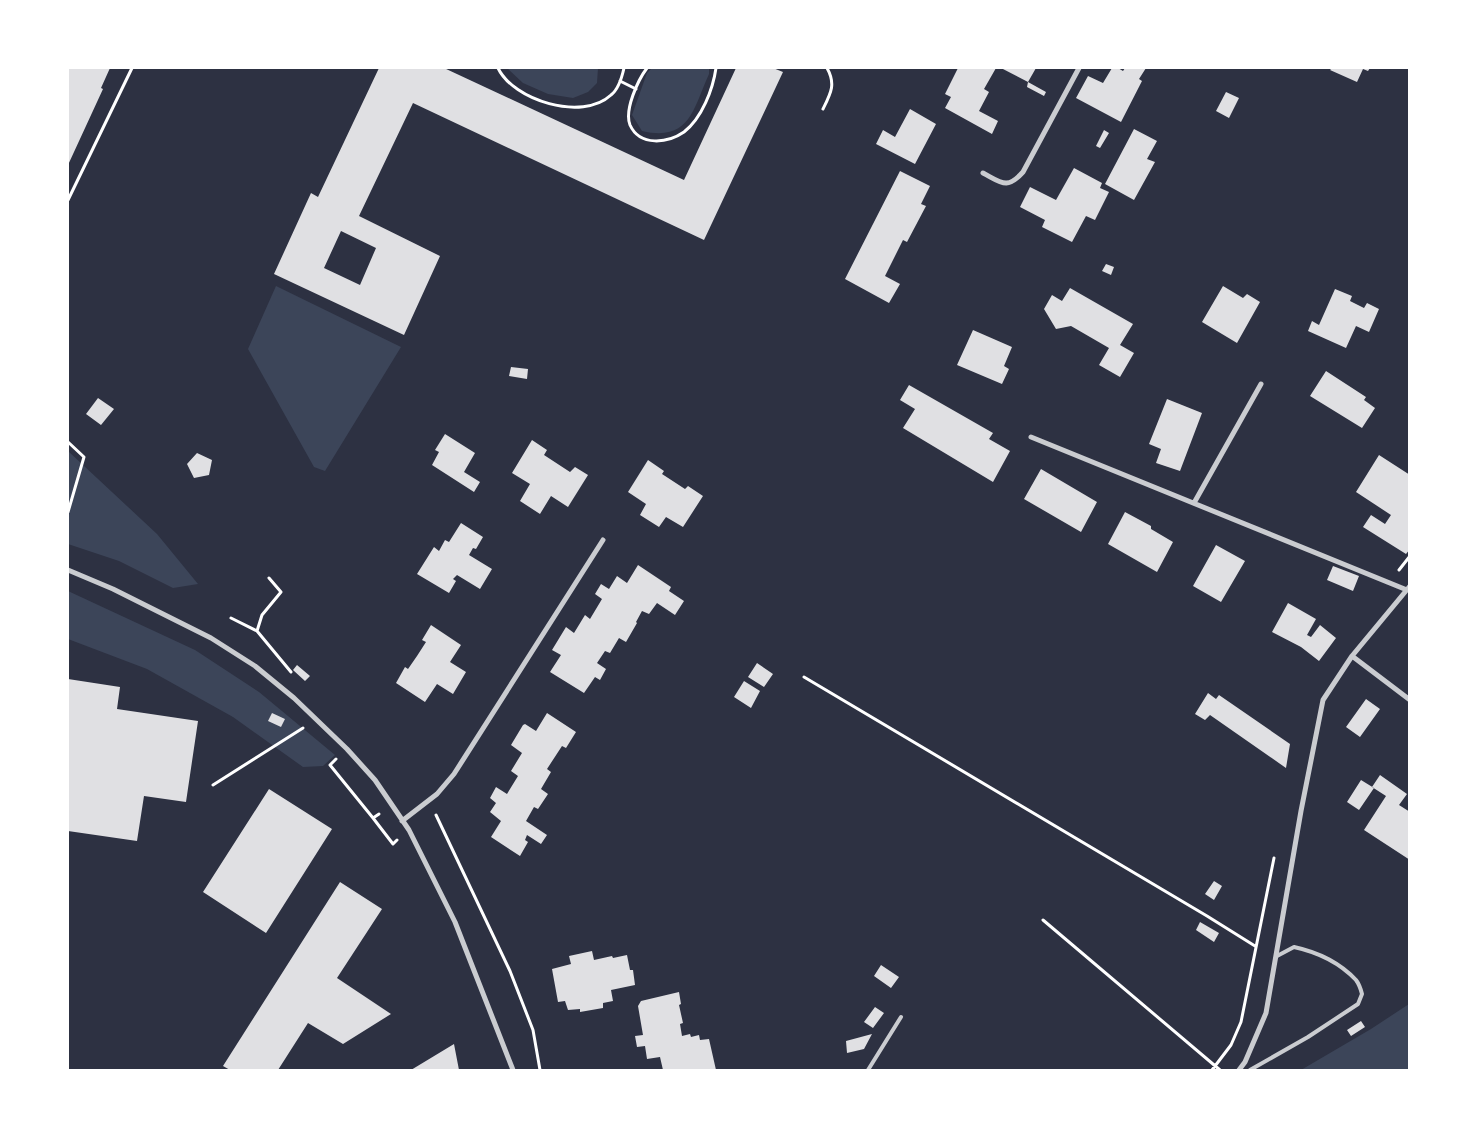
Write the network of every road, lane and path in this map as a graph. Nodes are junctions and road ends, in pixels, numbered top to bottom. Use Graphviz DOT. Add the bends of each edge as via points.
graph roads {
  1 [pos="132,68"];
  2 [pos="498,68"];
  3 [pos="623,68"];
  4 [pos="647,68"];
  5 [pos="716,68"];
  6 [pos="827,68"];
  7 [pos="1079,68"];
  8 [pos="620,81"];
  9 [pos="636,88"];
  10 [pos="823,109"];
  11 [pos="982,173"];
  12 [pos="68,200"];
  13 [pos="1261,384"];
  14 [pos="1031,437"];
  15 [pos="68,442"];
  16 [pos="1194,503"];
  17 [pos="68,512"];
  18 [pos="603,540"];
  19 [pos="68,570"];
  20 [pos="269,578"];
  21 [pos="1408,588"];
  22 [pos="231,618"];
  23 [pos="258,631"];
  24 [pos="1352,656"];
  25 [pos="291,672"];
  26 [pos="804,677"];
  27 [pos="1410,700"];
  28 [pos="317,719"];
  29 [pos="347,749"];
  30 [pos="342,770"];
  31 [pos="337,774"];
  32 [pos="213,785"];
  33 [pos="428,801"];
  34 [pos="373,818"];
  35 [pos="402,821"];
  36 [pos="1043,920"];
  37 [pos="1256,946"];
  38 [pos="1277,956"];
  39 [pos="902,1016"];
  40 [pos="513,1070"];
  41 [pos="540,1070"];
  42 [pos="868,1070"];
  43 [pos="1220,1070"];
  44 [pos="1239,1070"];
  45 [pos="1250,1070"];
  1 -- 12 [label="path"];
  2 -- 8 [label="path" via="526,93 546,103 567,108 585,107 606,100"];
  3 -- 8 [label="path"];
  4 -- 9 [label="path"];
  5 -- 9 [label="path" via="712,88 691,125 675,137 662,141 645,140 630,125 629,113"];
  6 -- 10 [label="path" via="832,77 831,93"];
  7 -- 11 [label="street" via="1023,172 1014,181 1004,183"];
  8 -- 9 [label="path"];
  13 -- 16 [label="street"];
  14 -- 16 [label="street"];
  15 -- 17 [label="path" via="84,457"];
  16 -- 21 [label="street"];
  18 -- 33 [label="street" via="454,774"];
  19 -- 28 [label="street" via="211,638 254,666"];
  20 -- 23 [label="path" via="281,592 262,615"];
  21 -- 24 [label="street"];
  22 -- 23 [label="path"];
  23 -- 25 [label="path"];
  24 -- 27 [label="street"];
  24 -- 38 [label="street" via="1323,700"];
  26 -- 37 [label="path"];
  28 -- 29 [label="street"];
  28 -- 32 [label="path"];
  29 -- 31 [label="path" via="330,765"];
  29 -- 35 [label="street" via="376,780"];
  30 -- 31 [label="path"];
  31 -- 34 [label="path"];
  33 -- 35 [label="street"];
  33 -- 41 [label="path" via="510,972 533,1030"];
  35 -- 40 [label="street" via="455,922"];
  36 -- 43 [label="path"];
  38 -- 44 [label="street" via="1266,1013"];
  38 -- 45 [label="lane" via="1294,947 1316,953 1358,981 1362,994 1358,1004 1350,1010"];
  39 -- 42 [label="lane"];
}
